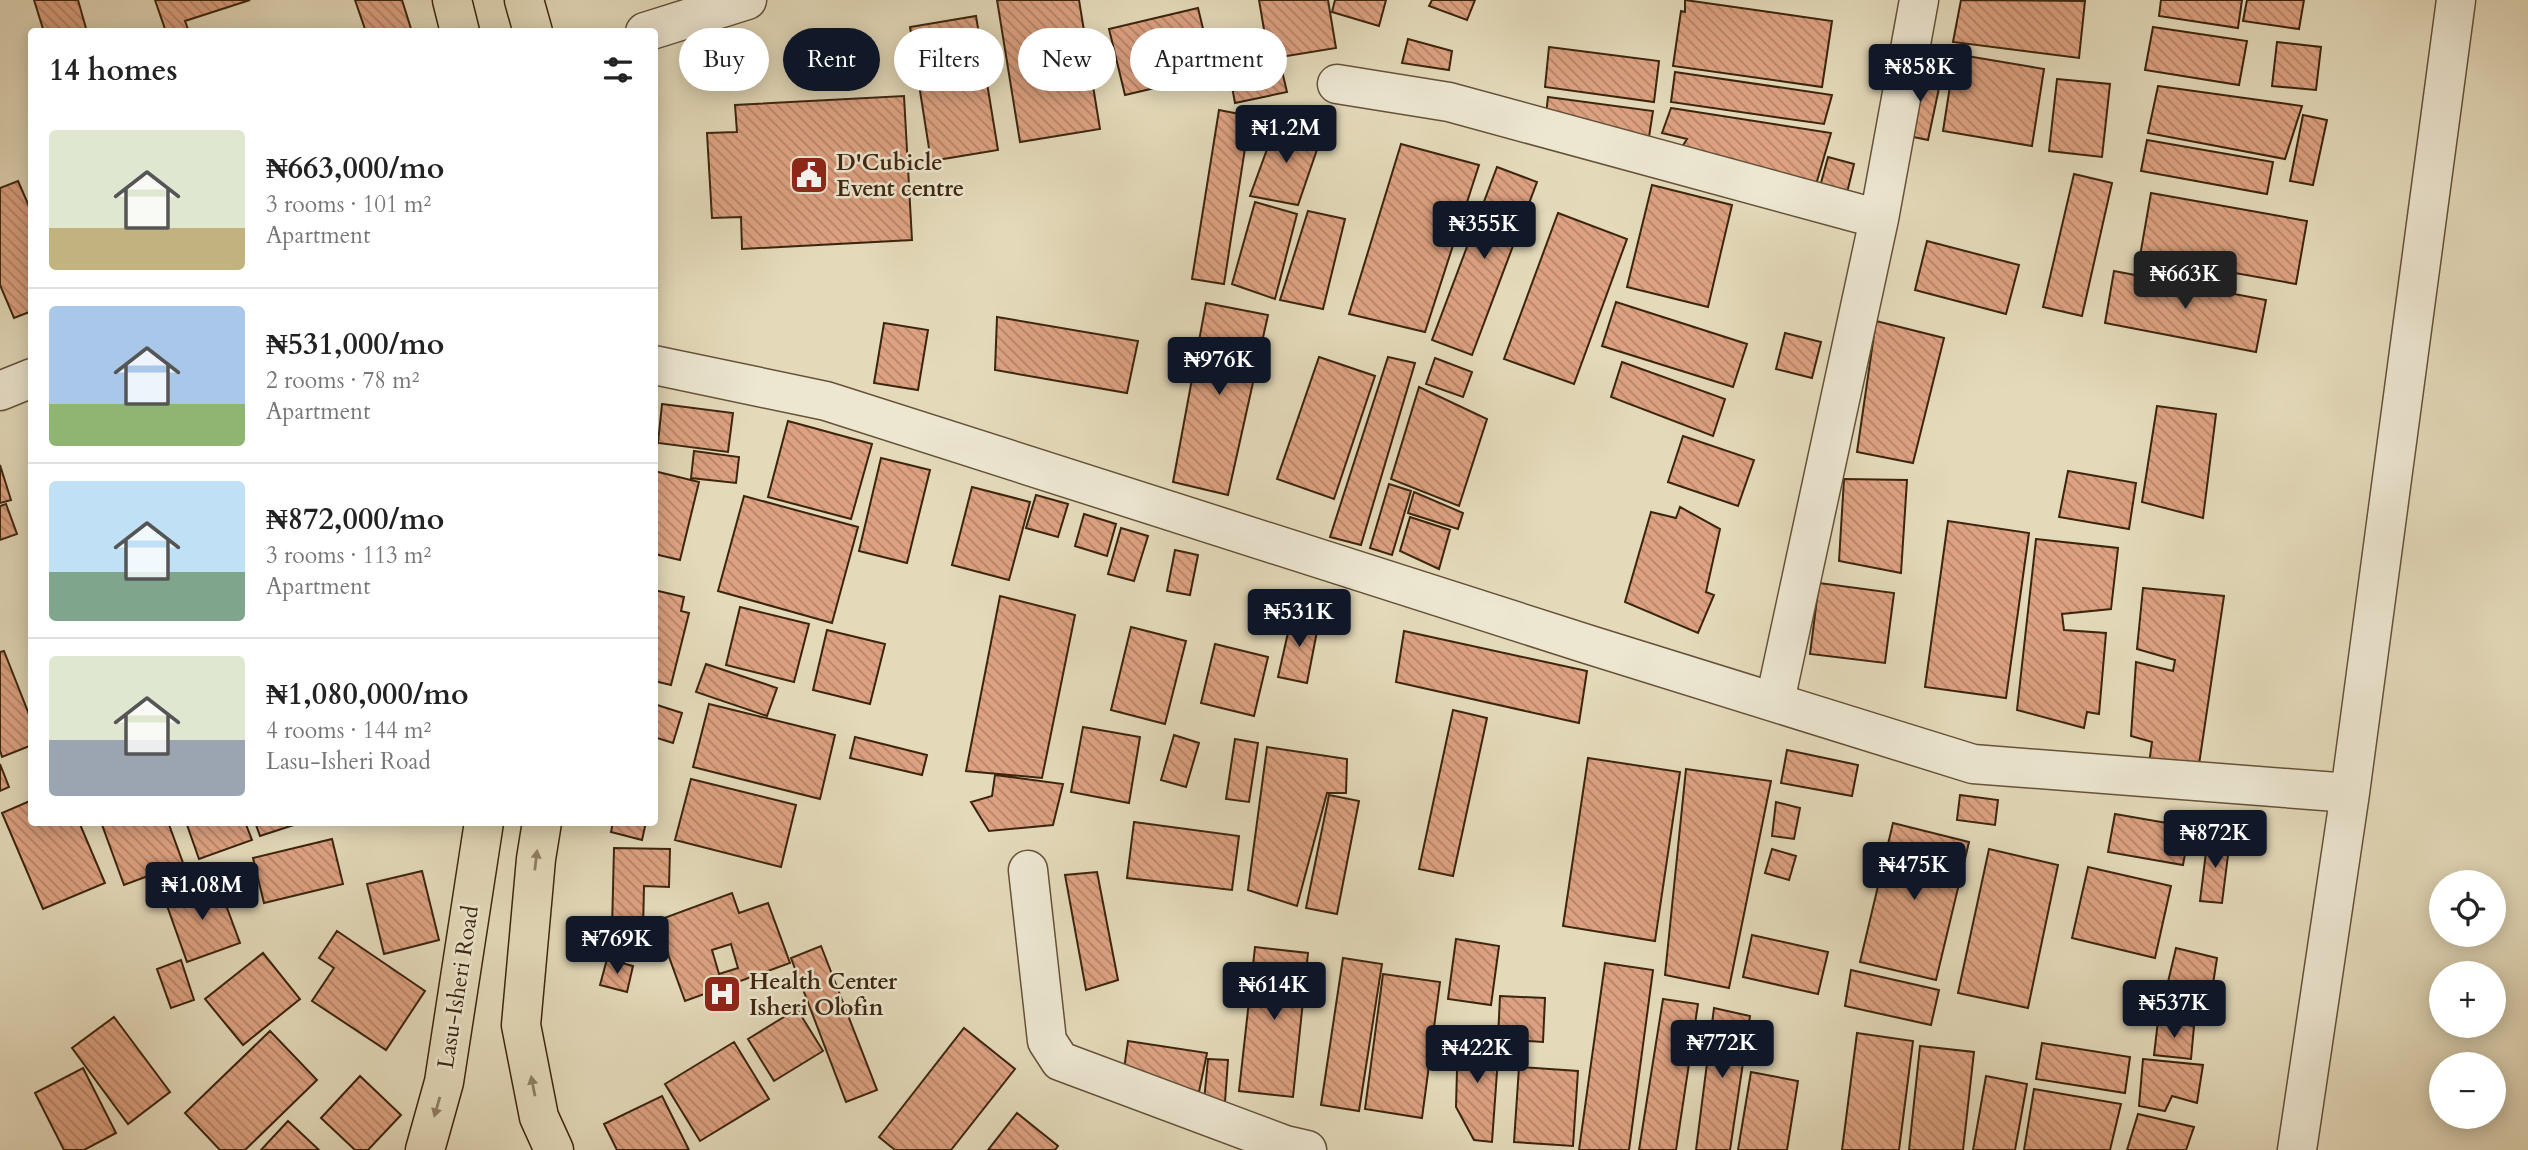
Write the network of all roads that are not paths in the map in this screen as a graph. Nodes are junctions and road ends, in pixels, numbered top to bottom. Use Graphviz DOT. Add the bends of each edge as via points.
graph roads {
  1 [pos="452,0"];
  2 [pos="524,0"];
  3 [pos="747,0"];
  4 [pos="1919,0"];
  5 [pos="2456,0"];
  6 [pos="459,28"];
  7 [pos="532,28"];
  8 [pos="658,28"];
  9 [pos="1337,84"];
  10 [pos="1879,219"];
  11 [pos="658,366"];
  12 [pos="28,380"];
  13 [pos="0,391"];
  14 [pos="1775,701"];
  15 [pos="2350,793"];
  16 [pos="483,826"];
  17 [pos="541,826"];
  18 [pos="1028,870"];
  19 [pos="425,1150"];
  20 [pos="554,1150"];
  21 [pos="1307,1150"];
  22 [pos="2297,1150"];
  1 -- 6 [label="main road"];
  2 -- 7 [label="main road"];
  3 -- 8 [label="street"];
  4 -- 10 [label="street"];
  5 -- 15 [label="street"];
  9 -- 10 [label="street" via="1449,102"];
  10 -- 14 [label="street"];
  11 -- 14 [label="street" via="826,401"];
  12 -- 13 [label="street"];
  14 -- 15 [label="street" via="1973,764"];
  15 -- 22 [label="street"];
  16 -- 19 [label="main road, Lasu-Isheri Road, one-way" via="444,1082"];
  20 -- 17 [label="main road, one-way" via="539,1117 521,1024"];
  18 -- 21 [label="street" via="1047,1041 1060,1061"];
}
